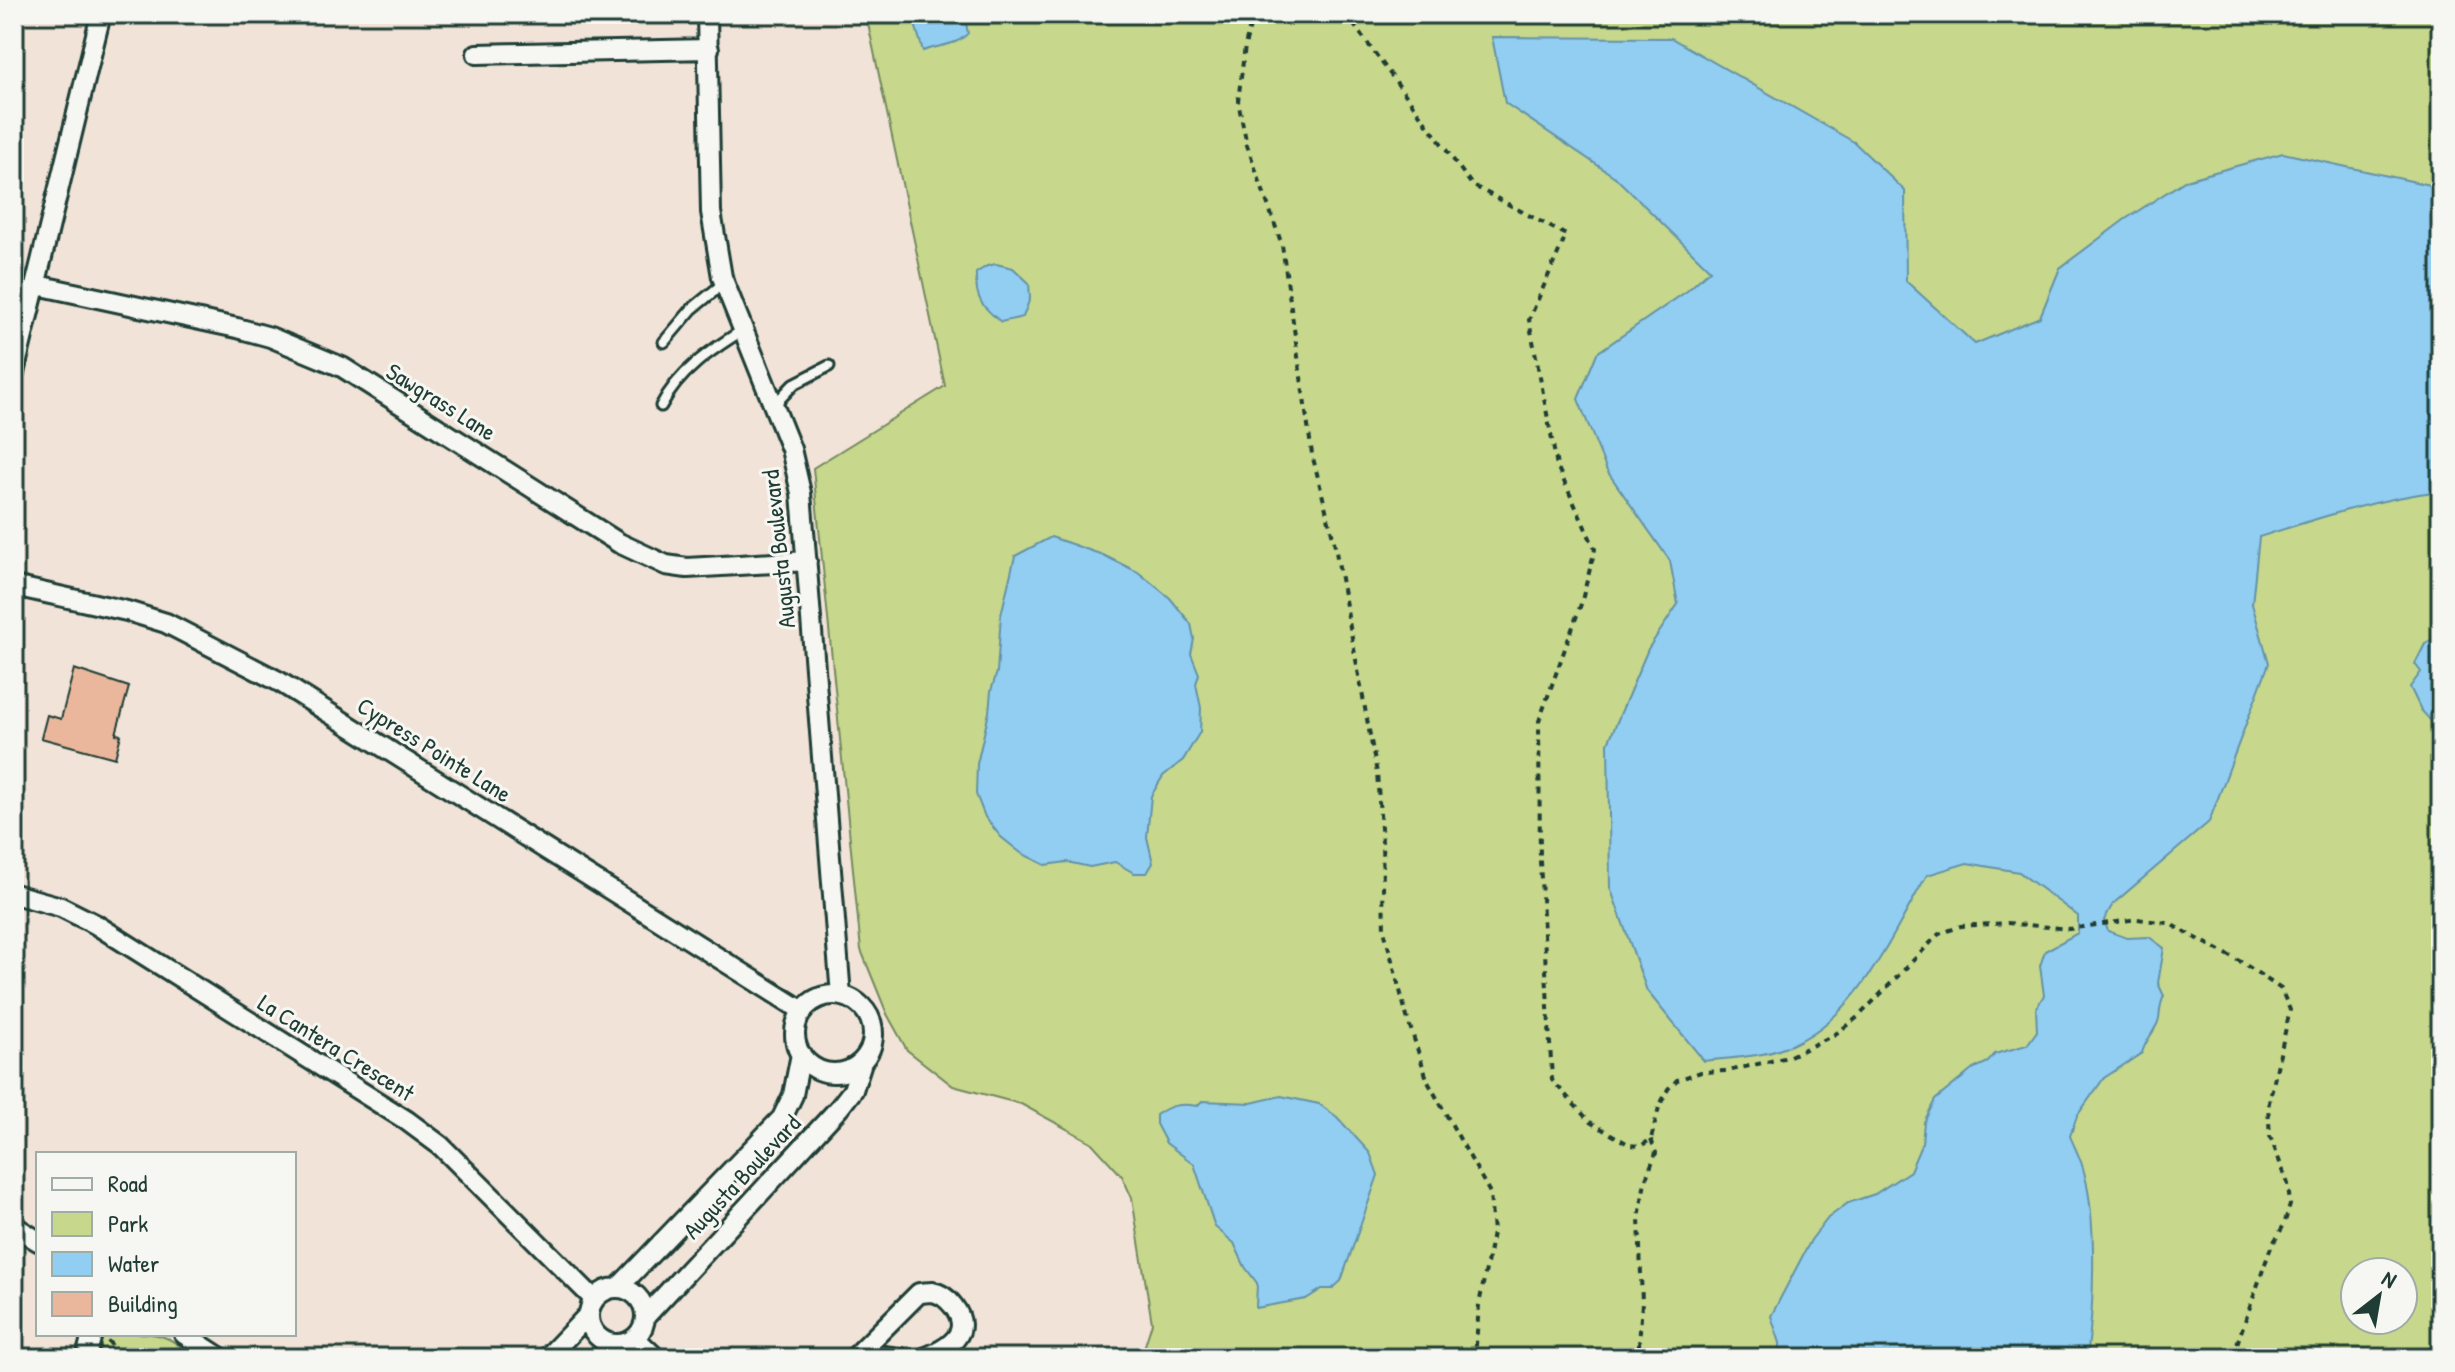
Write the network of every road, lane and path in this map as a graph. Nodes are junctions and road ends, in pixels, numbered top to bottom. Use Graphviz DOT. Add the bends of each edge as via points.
graph roads {
  1 [pos="101,14"];
  2 [pos="707,14"];
  3 [pos="1253,14"];
  4 [pos="1346,14"];
  5 [pos="709,49"];
  6 [pos="477,54"];
  7 [pos="724,283"];
  8 [pos="37,285"];
  9 [pos="743,330"];
  10 [pos="664,342"];
  11 [pos="829,366"];
  12 [pos="14,373"];
  13 [pos="774,405"];
  14 [pos="661,406"];
  15 [pos="807,561"];
  16 [pos="14,586"];
  17 [pos="14,894"];
  18 [pos="841,996"];
  19 [pos="803,1011"];
  20 [pos="801,1054"];
  21 [pos="862,1062"];
  22 [pos="1651,1139"];
  23 [pos="14,1226"];
  24 [pos="36,1240"];
  25 [pos="618,1288"];
  26 [pos="591,1307"];
  27 [pos="645,1317"];
  28 [pos="92,1336"];
  29 [pos="187,1336"];
  30 [pos="635,1338"];
  31 [pos="610,1351"];
  32 [pos="856,1356"];
  33 [pos="86,1358"];
  34 [pos="221,1358"];
  35 [pos="547,1358"];
  36 [pos="656,1358"];
  37 [pos="900,1358"];
  38 [pos="924,1358"];
  39 [pos="1475,1358"];
  40 [pos="1638,1358"];
  41 [pos="2232,1358"];
  1 -- 8 [label="street"];
  2 -- 5 [label="street, Augusta Boulevard"];
  3 -- 39 [label="path" via="1238,101 1247,145 1282,245 1312,454 1334,541 1377,773 1384,930 1428,1082 1490,1193 1493,1233"];
  4 -- 22 [label="path" via="1472,185 1566,235 1529,320 1557,466 1595,549 1539,721 1540,861 1552,1080 1590,1122 1630,1145"];
  5 -- 6 [label="street"];
  5 -- 7 [label="street, Augusta Boulevard" via="711,212"];
  7 -- 9 [label="street, Augusta Boulevard"];
  7 -- 10 [label="lane"];
  8 -- 12 [label="street"];
  8 -- 15 [label="street, Sawgrass Lane" via="237,328 342,367 619,543 666,565"];
  9 -- 13 [label="street, Augusta Boulevard"];
  9 -- 14 [label="lane" via="695,363"];
  11 -- 13 [label="lane" via="794,384"];
  13 -- 15 [label="street, Augusta Boulevard" via="801,493"];
  15 -- 18 [label="street, Augusta Boulevard"];
  16 -- 19 [label="street, Cypress Pointe Lane" via="166,623 280,682"];
  17 -- 26 [label="street, La Cantera Crescent" via="61,907 95,924 406,1120 441,1146"];
  18 -- 19 [label="street" via="820,998"];
  18 -- 21 [label="street" via="869,1017 873,1040"];
  19 -- 20 [label="street" via="795,1032"];
  20 -- 21 [label="street" via="810,1065 837,1073"];
  20 -- 25 [label="street, Augusta Boulevard" via="782,1118"];
  21 -- 27 [label="street, Augusta Boulevard" via="853,1090 839,1108"];
  22 -- 40 [label="path" via="1656,1153 1639,1218"];
  22 -- 41 [label="path" via="1659,1107 1677,1080 1788,1057 1834,1035 1939,934 1961,926 2007,923 2069,929 2137,919 2168,923 2281,989 2290,1010 2268,1107 2270,1136 2290,1205"];
  23 -- 24 [label="street"];
  25 -- 26 [label="street" via="609,1289"];
  25 -- 27 [label="street" via="640,1301"];
  26 -- 31 [label="street" via="593,1332"];
  26 -- 35 [label="street"];
  27 -- 30 [label="street"];
  28 -- 33 [label="street"];
  29 -- 34 [label="street"];
  30 -- 31 [label="street"];
  30 -- 36 [label="street"];
  32 -- 37 [label="street"];
  32 -- 38 [label="street" via="919,1293 935,1292 960,1316 961,1330 952,1343"];
}
